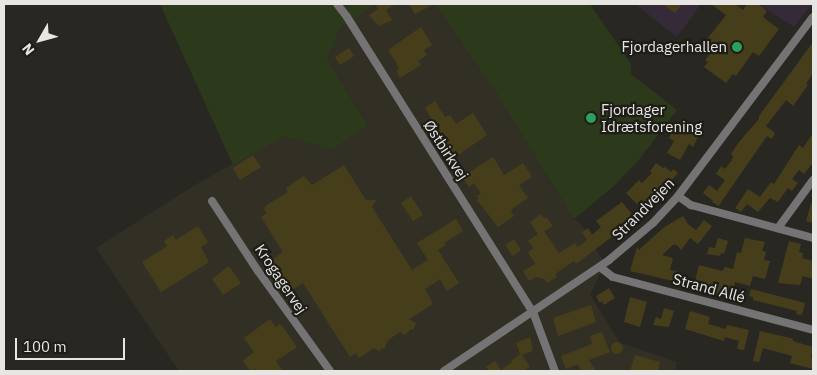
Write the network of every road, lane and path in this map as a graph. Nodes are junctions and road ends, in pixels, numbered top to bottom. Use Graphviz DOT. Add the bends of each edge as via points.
graph roads {
  1 [pos="336,4"];
  2 [pos="813,17"];
  3 [pos="813,180"];
  4 [pos="678,196"];
  5 [pos="212,201"];
  6 [pos="778,228"];
  7 [pos="813,238"];
  8 [pos="600,267"];
  9 [pos="533,312"];
  10 [pos="813,330"];
  11 [pos="330,371"];
  12 [pos="444,371"];
  13 [pos="556,371"];
  1 -- 9 [label="street, Østbirkvej"];
  2 -- 4 [label="street, Strandvejen"];
  3 -- 6 [label="street"];
  4 -- 6 [label="street" via="691,205"];
  4 -- 8 [label="street, Strandvejen" via="635,239"];
  5 -- 11 [label="street, Krogagervej"];
  6 -- 7 [label="street"];
  8 -- 9 [label="street, Strandvejen"];
  8 -- 10 [label="street, Strand Allé" via="613,277"];
  9 -- 12 [label="street, Strandvejen"];
  9 -- 13 [label="street, Østbirkvej"];
}
